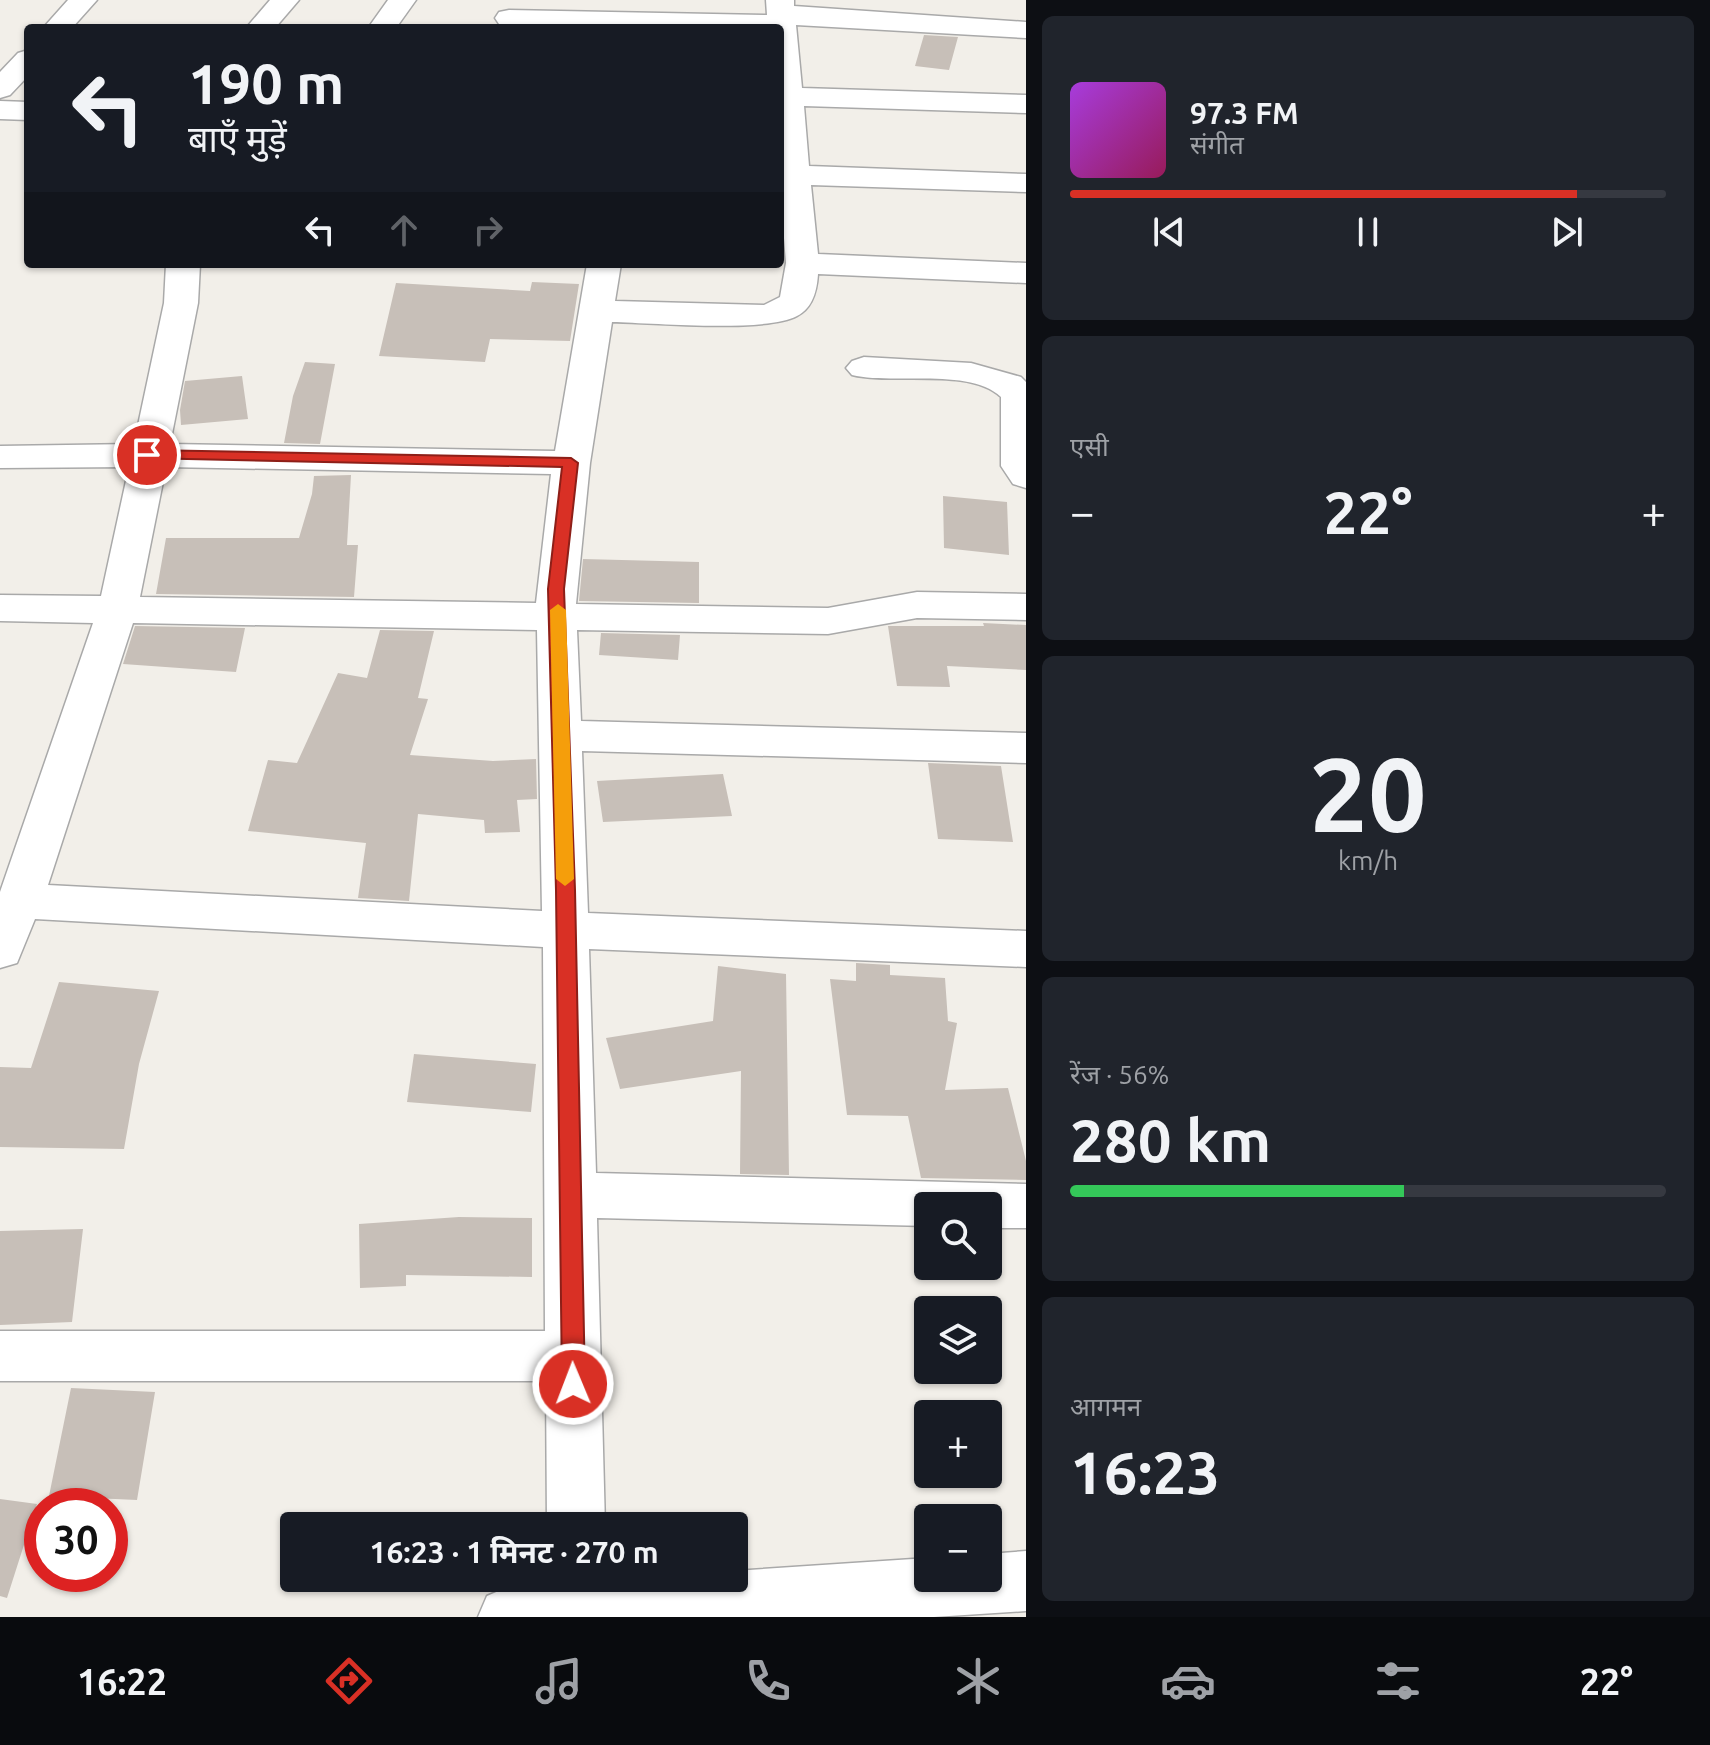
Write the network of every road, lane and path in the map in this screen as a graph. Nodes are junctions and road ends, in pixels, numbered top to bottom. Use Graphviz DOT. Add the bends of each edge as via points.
graph roads {
  1 [pos="83,0"];
  2 [pos="285,0"];
  3 [pos="402,0"];
  4 [pos="782,13"];
  5 [pos="509,15"];
  6 [pos="61,24"];
  7 [pos="264,24"];
  8 [pos="385,24"];
  9 [pos="1026,30"];
  10 [pos="24,63"];
  11 [pos="784,68"];
  12 [pos="0,89"];
  13 [pos="785,96"];
  14 [pos="1026,104"];
  15 [pos="0,110"];
  16 [pos="24,111"];
  17 [pos="788,175"];
  18 [pos="1026,183"];
  19 [pos="802,263"];
  20 [pos="183,268"];
  21 [pos="603,268"];
  22 [pos="1026,273"];
  23 [pos="596,311"];
  24 [pos="864,368"];
  25 [pos="147,455"];
  26 [pos="0,457"];
  27 [pos="571,463"];
  28 [pos="1026,476"];
  29 [pos="1026,607"];
  30 [pos="0,608"];
  31 [pos="118,608"];
  32 [pos="558,617"];
  33 [pos="560,735"];
  34 [pos="1026,748"];
  35 [pos="19,901"];
  36 [pos="566,930"];
  37 [pos="1026,949"];
  38 [pos="0,950"];
  39 [pos="570,1195"];
  40 [pos="1026,1206"];
  41 [pos="0,1356"];
  42 [pos="573,1356"];
  43 [pos="576,1512"];
  44 [pos="1026,1581"];
  45 [pos="577,1603"];
  46 [pos="508,1617"];
  1 -- 6 [label="street"];
  2 -- 7 [label="street"];
  3 -- 8 [label="street"];
  4 -- 5 [label="street"];
  4 -- 9 [label="street"];
  10 -- 12 [label="street"];
  11 -- 13 [label="street"];
  13 -- 14 [label="street"];
  13 -- 17 [label="street"];
  15 -- 16 [label="street"];
  17 -- 18 [label="street"];
  17 -- 19 [label="street"];
  19 -- 22 [label="street"];
  19 -- 23 [label="street" via="797,301 774,314"];
  20 -- 25 [label="street" via="181,303"];
  21 -- 23 [label="street"];
  23 -- 27 [label="street"];
  24 -- 28 [label="street" via="1003,379 1019,395 1020,466"];
  25 -- 26 [label="street"];
  25 -- 27 [label="street"];
  25 -- 31 [label="street"];
  27 -- 32 [label="street" via="556,589"];
  29 -- 32 [label="street" via="917,605 828,621"];
  30 -- 31 [label="street"];
  31 -- 32 [label="street"];
  31 -- 35 [label="street"];
  32 -- 33 [label="street"];
  33 -- 34 [label="street"];
  33 -- 36 [label="street"];
  35 -- 36 [label="street"];
  35 -- 38 [label="street"];
  36 -- 37 [label="street"];
  36 -- 39 [label="street"];
  39 -- 40 [label="street"];
  39 -- 42 [label="street"];
  41 -- 42 [label="street"];
  42 -- 43 [label="street"];
  44 -- 45 [label="street"];
  45 -- 46 [label="street"];
}
